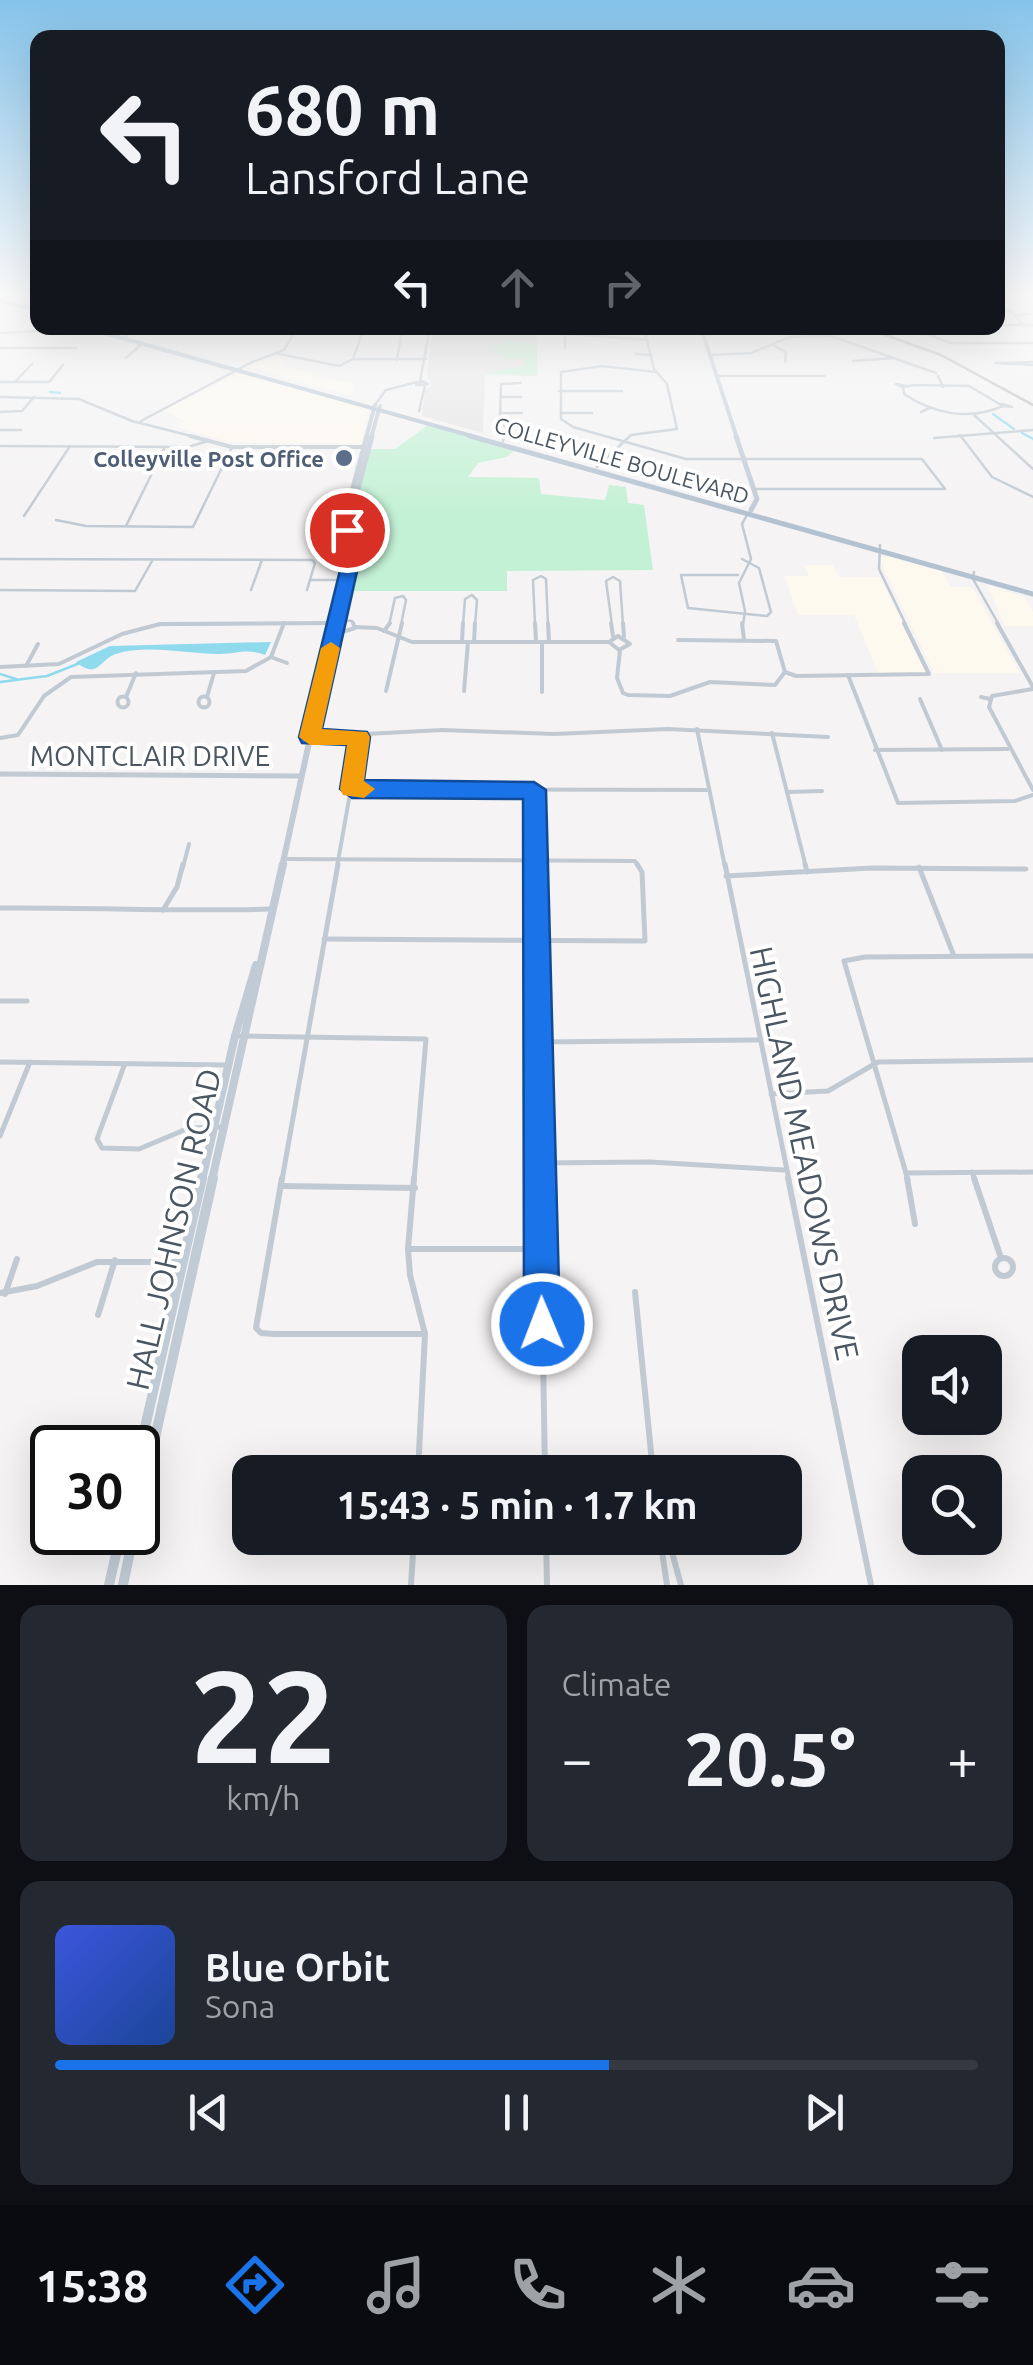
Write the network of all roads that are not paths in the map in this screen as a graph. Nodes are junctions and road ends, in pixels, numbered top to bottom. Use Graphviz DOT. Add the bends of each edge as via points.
graph roads {
  1 [pos="29,367"];
  2 [pos="61,367"];
  3 [pos="234,367"];
  4 [pos="424,367"];
  5 [pos="561,367"];
  6 [pos="594,367"];
  7 [pos="611,367"];
  8 [pos="655,367"];
  9 [pos="715,367"];
  10 [pos="921,367"];
  11 [pos="238,368"];
  12 [pos="568,370"];
  13 [pos="656,372"];
  14 [pos="718,376"];
  15 [pos="824,376"];
  16 [pos="0,382"];
  17 [pos="15,382"];
  18 [pos="520,383"];
  19 [pos="407,384"];
  20 [pos="421,384"];
  21 [pos="400,386"];
  22 [pos="944,387"];
  23 [pos="559,391"];
  24 [pos="622,392"];
  25 [pos="0,397"];
  26 [pos="34,397"];
  27 [pos="522,397"];
  28 [pos="501,398"];
  29 [pos="377,407"];
  30 [pos="930,408"];
  31 [pos="419,411"];
  32 [pos="0,412"];
  33 [pos="522,412"];
  34 [pos="921,412"];
  35 [pos="500,413"];
  36 [pos="560,413"];
  37 [pos="592,413"];
  38 [pos="974,415"];
  39 [pos="136,422"];
  40 [pos="0,430"];
  41 [pos="21,430"];
  42 [pos="1033,430"];
  43 [pos="996,434"];
  44 [pos="960,435"];
  45 [pos="934,438"];
  46 [pos="624,440"];
  47 [pos="208,441"];
  48 [pos="501,442"];
  49 [pos="0,446"];
  50 [pos="70,446"];
  51 [pos="234,446"];
  52 [pos="164,447"];
  53 [pos="365,447"];
  54 [pos="744,458"];
  55 [pos="597,467"];
  56 [pos="1033,470"];
  57 [pos="660,487"];
  58 [pos="754,489"];
  59 [pos="1033,490"];
  60 [pos="1026,493"];
  61 [pos="1033,497"];
  62 [pos="750,512"];
  63 [pos="24,516"];
  64 [pos="56,520"];
  65 [pos="126,526"];
  66 [pos="193,527"];
  67 [pos="879,548"];
  68 [pos="0,559"];
  69 [pos="153,559"];
  70 [pos="742,559"];
  71 [pos="262,560"];
  72 [pos="748,562"];
  73 [pos="974,574"];
  74 [pos="738,575"];
  75 [pos="310,580"];
  76 [pos="344,580"];
  77 [pos="988,580"];
  78 [pos="977,585"];
  79 [pos="0,590"];
  80 [pos="251,590"];
  81 [pos="308,590"];
  82 [pos="1032,593"];
  83 [pos="745,611"];
  84 [pos="336,621"];
  85 [pos="284,623"];
  86 [pos="355,627"];
  87 [pos="384,631"];
  88 [pos="336,634"];
  89 [pos="614,637"];
  90 [pos="624,637"];
  91 [pos="398,638"];
  92 [pos="678,640"];
  93 [pos="744,640"];
  94 [pos="468,642"];
  95 [pos="539,642"];
  96 [pos="549,642"];
  97 [pos="609,642"];
  98 [pos="38,644"];
  99 [pos="331,645"];
  100 [pos="620,650"];
  101 [pos="270,657"];
  102 [pos="286,663"];
  103 [pos="26,666"];
  104 [pos="0,667"];
  105 [pos="786,672"];
  106 [pos="136,673"];
  107 [pos="214,673"];
  108 [pos="928,674"];
  109 [pos="848,675"];
  110 [pos="1033,688"];
  111 [pos="386,691"];
  112 [pos="464,691"];
  113 [pos="542,692"];
  114 [pos="125,697"];
  115 [pos="206,697"];
  116 [pos="981,697"];
  117 [pos="920,699"];
  118 [pos="990,699"];
  119 [pos="697,730"];
  120 [pos="772,733"];
  121 [pos="828,736"];
  122 [pos="310,737"];
  123 [pos="360,737"];
  124 [pos="0,738"];
  125 [pos="1008,749"];
  126 [pos="875,750"];
  127 [pos="942,750"];
  128 [pos="0,774"];
  129 [pos="300,776"];
  130 [pos="352,789"];
  131 [pos="534,790"];
  132 [pos="708,790"];
  133 [pos="822,791"];
  134 [pos="787,792"];
  135 [pos="1033,792"];
  136 [pos="189,844"];
  137 [pos="281,859"];
  138 [pos="338,860"];
  139 [pos="535,860"];
  140 [pos="919,868"];
  141 [pos="1026,869"];
  142 [pos="807,872"];
  143 [pos="725,876"];
  144 [pos="0,908"];
  145 [pos="270,909"];
  146 [pos="163,910"];
  147 [pos="324,939"];
  148 [pos="536,941"];
  149 [pos="954,956"];
  150 [pos="1033,956"];
  151 [pos="0,1001"];
  152 [pos="27,1001"];
  153 [pos="240,1036"];
  154 [pos="308,1036"];
  155 [pos="758,1040"];
  156 [pos="537,1042"];
  157 [pos="1033,1060"];
  158 [pos="0,1062"];
  159 [pos="30,1062"];
  160 [pos="875,1063"];
  161 [pos="124,1064"];
  162 [pos="233,1065"];
  163 [pos="770,1094"];
  164 [pos="219,1127"];
  165 [pos="0,1136"];
  166 [pos="539,1163"];
  167 [pos="786,1170"];
  168 [pos="972,1172"];
  169 [pos="1033,1172"];
  170 [pos="906,1173"];
  171 [pos="282,1186"];
  172 [pos="414,1188"];
  173 [pos="914,1224"];
  174 [pos="408,1249"];
  175 [pos="540,1249"];
  176 [pos="1000,1255"];
  177 [pos="17,1259"];
  178 [pos="115,1260"];
  179 [pos="187,1262"];
  180 [pos="635,1292"];
  181 [pos="2,1293"];
  182 [pos="98,1315"];
  183 [pos="425,1334"];
  184 [pos="149,1425"];
  185 [pos="419,1455"];
  186 [pos="545,1455"];
  187 [pos="650,1455"];
  188 [pos="115,1555"];
  189 [pos="129,1555"];
  190 [pos="413,1555"];
  191 [pos="546,1555"];
  192 [pos="662,1555"];
  193 [pos="671,1555"];
  194 [pos="674,1555"];
  195 [pos="662,1558"];
  196 [pos="109,1585"];
  197 [pos="123,1585"];
  198 [pos="411,1585"];
  199 [pos="547,1585"];
  200 [pos="667,1585"];
  201 [pos="681,1585"];
  202 [pos="871,1585"];
  1 -- 17 [label="street"];
  2 -- 17 [label="street" via="49,382"];
  3 -- 11 [label="main road, COLLEYVILLE BOULEVARD"];
  4 -- 20 [label="street"];
  5 -- 12 [label="street"];
  6 -- 12 [label="street"];
  7 -- 13 [label="street"];
  8 -- 13 [label="street"];
  9 -- 14 [label="main road"];
  10 -- 22 [label="street" via="937,374"];
  11 -- 29 [label="main road, COLLEYVILLE BOULEVARD"];
  11 -- 39 [label="street"];
  12 -- 23 [label="street" via="559,374"];
  13 -- 46 [label="street" via="668,384 677,430"];
  14 -- 15 [label="street"];
  14 -- 54 [label="main road"];
  16 -- 17 [label="street"];
  18 -- 28 [label="street" via="501,384"];
  19 -- 20 [label="street, HALL JOHNSON ROAD"];
  19 -- 20 [label="street"];
  19 -- 21 [label="street, HALL JOHNSON ROAD"];
  20 -- 21 [label="street, HALL JOHNSON ROAD"];
  20 -- 31 [label="street"];
  21 -- 29 [label="street, HALL JOHNSON ROAD" via="385,392"];
  22 -- 30 [label="street" via="905,387 911,399"];
  22 -- 38 [label="street" via="971,386 1002,405"];
  23 -- 24 [label="street"];
  23 -- 36 [label="street"];
  25 -- 26 [label="street"];
  26 -- 32 [label="street" via="22,411"];
  26 -- 39 [label="street" via="79,400"];
  27 -- 28 [label="street"];
  28 -- 35 [label="street"];
  29 -- 48 [label="main road, COLLEYVILLE BOULEVARD"];
  29 -- 53 [label="main road, HALL JOHNSON ROAD"];
  30 -- 34 [label="street"];
  30 -- 38 [label="street"];
  33 -- 35 [label="street"];
  35 -- 48 [label="street"];
  36 -- 37 [label="street"];
  36 -- 46 [label="street" via="569,425"];
  38 -- 43 [label="street"];
  39 -- 47 [label="street"];
  40 -- 41 [label="street"];
  42 -- 43 [label="street"];
  43 -- 44 [label="street"];
  43 -- 56 [label="street"];
  44 -- 45 [label="street"];
  44 -- 60 [label="street" via="992,478"];
  46 -- 54 [label="street" via="681,458"];
  46 -- 55 [label="street"];
  47 -- 51 [label="street"];
  47 -- 52 [label="street"];
  48 -- 55 [label="main road, COLLEYVILLE BOULEVARD"];
  48 -- 57 [label="main road, COLLEYVILLE BOULEVARD"];
  49 -- 50 [label="street"];
  50 -- 52 [label="street"];
  50 -- 63 [label="street"];
  51 -- 53 [label="street"];
  51 -- 66 [label="street"];
  52 -- 65 [label="street"];
  53 -- 76 [label="main road, HALL JOHNSON ROAD"];
  54 -- 58 [label="main road"];
  54 -- 58 [label="street" via="920,459 945,489"];
  55 -- 57 [label="main road, COLLEYVILLE BOULEVARD"];
  57 -- 62 [label="main road, COLLEYVILLE BOULEVARD"];
  58 -- 62 [label="main road" via="758,499"];
  59 -- 60 [label="street"];
  60 -- 61 [label="street"];
  62 -- 67 [label="main road, COLLEYVILLE BOULEVARD"];
  62 -- 72 [label="street" via="742,524"];
  64 -- 65 [label="street"];
  65 -- 66 [label="street"];
  67 -- 73 [label="main road, COLLEYVILLE BOULEVARD"];
  67 -- 108 [label="street" via="879,568"];
  68 -- 69 [label="street"];
  69 -- 71 [label="street"];
  69 -- 79 [label="street" via="138,590"];
  70 -- 72 [label="street"];
  71 -- 75 [label="street" via="314,562"];
  71 -- 80 [label="street"];
  72 -- 74 [label="street"];
  72 -- 83 [label="street" via="759,568 771,612"];
  73 -- 77 [label="main road, COLLEYVILLE BOULEVARD"];
  73 -- 78 [label="street"];
  73 -- 82 [label="main road, COLLEYVILLE BOULEVARD"];
  74 -- 83 [label="street"];
  74 -- 83 [label="street" via="681,576 683,599 694,610"];
  75 -- 76 [label="street"];
  75 -- 81 [label="street"];
  76 -- 84 [label="main road, HALL JOHNSON ROAD"];
  77 -- 78 [label="main road"];
  77 -- 82 [label="main road, COLLEYVILLE BOULEVARD"];
  78 -- 110 [label="street"];
  83 -- 93 [label="street"];
  84 -- 85 [label="street"];
  84 -- 86 [label="street"];
  84 -- 88 [label="main road, HALL JOHNSON ROAD"];
  84 -- 99 [label="main road, HALL JOHNSON ROAD"];
  85 -- 101 [label="street"];
  85 -- 103 [label="street" via="160,624 59,664"];
  86 -- 87 [label="street"];
  86 -- 88 [label="street"];
  87 -- 91 [label="street"];
  87 -- 91 [label="street" via="395,598 403,596"];
  88 -- 99 [label="main road, HALL JOHNSON ROAD"];
  89 -- 90 [label="street"];
  89 -- 90 [label="street" via="606,580 614,577 620,580"];
  89 -- 97 [label="street"];
  90 -- 100 [label="street" via="630,644"];
  91 -- 94 [label="street"];
  91 -- 111 [label="street"];
  92 -- 93 [label="street"];
  93 -- 105 [label="street" via="776,641"];
  94 -- 94 [label="street" via="477,600 472,595 465,599"];
  94 -- 95 [label="street"];
  94 -- 112 [label="street"];
  95 -- 96 [label="street"];
  95 -- 96 [label="street" via="533,580 541,576"];
  95 -- 113 [label="street"];
  96 -- 97 [label="street"];
  97 -- 100 [label="street"];
  98 -- 103 [label="street"];
  99 -- 122 [label="main road, HALL JOHNSON ROAD"];
  100 -- 105 [label="street" via="617,678 628,696 670,696 710,682 775,684"];
  101 -- 102 [label="street"];
  101 -- 107 [label="street" via="246,671"];
  103 -- 104 [label="street"];
  105 -- 109 [label="street"];
  106 -- 107 [label="street"];
  106 -- 114 [label="street"];
  106 -- 124 [label="street" via="57,682 18,735"];
  107 -- 115 [label="street"];
  108 -- 109 [label="street"];
  109 -- 126 [label="street"];
  110 -- 118 [label="street"];
  116 -- 118 [label="street"];
  117 -- 127 [label="street"];
  118 -- 125 [label="street" via="990,715"];
  119 -- 120 [label="street"];
  119 -- 123 [label="street" via="442,730"];
  119 -- 132 [label="street, HIGHLAND MEADOWS DRIVE"];
  120 -- 121 [label="street"];
  120 -- 134 [label="street"];
  122 -- 123 [label="street"];
  122 -- 129 [label="main road, HALL JOHNSON ROAD"];
  123 -- 130 [label="street"];
  125 -- 127 [label="street"];
  125 -- 135 [label="street"];
  126 -- 127 [label="street"];
  126 -- 135 [label="street" via="896,801 1015,801"];
  128 -- 129 [label="street, MONTCLAIR DRIVE"];
  129 -- 137 [label="main road, HALL JOHNSON ROAD"];
  130 -- 131 [label="street"];
  130 -- 138 [label="street"];
  131 -- 132 [label="street"];
  131 -- 139 [label="street"];
  132 -- 143 [label="street, HIGHLAND MEADOWS DRIVE"];
  133 -- 134 [label="street"];
  134 -- 142 [label="street"];
  136 -- 146 [label="street"];
  137 -- 138 [label="street"];
  137 -- 145 [label="main road, HALL JOHNSON ROAD"];
  138 -- 139 [label="street"];
  138 -- 147 [label="street"];
  139 -- 148 [label="street"];
  139 -- 148 [label="street" via="634,861 642,872 645,941"];
  140 -- 141 [label="street"];
  140 -- 142 [label="street"];
  140 -- 149 [label="street"];
  142 -- 143 [label="street"];
  143 -- 155 [label="street, HIGHLAND MEADOWS DRIVE"];
  144 -- 146 [label="street"];
  145 -- 146 [label="street"];
  145 -- 153 [label="main road, HALL JOHNSON ROAD"];
  147 -- 148 [label="street"];
  147 -- 154 [label="street"];
  148 -- 156 [label="street"];
  149 -- 150 [label="street"];
  149 -- 160 [label="street" via="844,961"];
  151 -- 152 [label="street"];
  153 -- 154 [label="street"];
  153 -- 162 [label="main road, HALL JOHNSON ROAD"];
  154 -- 171 [label="street"];
  154 -- 172 [label="street" via="426,1039"];
  155 -- 156 [label="street"];
  155 -- 163 [label="street, HIGHLAND MEADOWS DRIVE"];
  156 -- 166 [label="street"];
  157 -- 160 [label="street"];
  158 -- 159 [label="street"];
  159 -- 161 [label="street"];
  159 -- 165 [label="street"];
  160 -- 163 [label="street" via="828,1092"];
  160 -- 170 [label="street"];
  161 -- 162 [label="street"];
  161 -- 164 [label="street" via="97,1138 100,1147 139,1149 189,1128"];
  162 -- 164 [label="main road, HALL JOHNSON ROAD"];
  163 -- 167 [label="street, HIGHLAND MEADOWS DRIVE"];
  164 -- 179 [label="main road, HALL JOHNSON ROAD"];
  166 -- 167 [label="street"];
  166 -- 175 [label="street"];
  167 -- 202 [label="street, HIGHLAND MEADOWS DRIVE"];
  168 -- 169 [label="street"];
  168 -- 170 [label="street"];
  168 -- 176 [label="street"];
  170 -- 173 [label="street"];
  171 -- 172 [label="street"];
  171 -- 183 [label="street" via="258,1331"];
  172 -- 174 [label="street"];
  174 -- 175 [label="street"];
  174 -- 183 [label="street"];
  175 -- 186 [label="street"];
  177 -- 181 [label="street"];
  178 -- 179 [label="street"];
  178 -- 181 [label="street"];
  178 -- 182 [label="street"];
  179 -- 184 [label="main road, HALL JOHNSON ROAD"];
  180 -- 187 [label="street"];
  183 -- 185 [label="street"];
  188 -- 196 [label="main road"];
  189 -- 197 [label="main road"];
  190 -- 198 [label="street"];
  191 -- 199 [label="street"];
  192 -- 195 [label="street"];
  193 -- 195 [label="street"];
  194 -- 201 [label="street"];
  195 -- 200 [label="street"];
}
